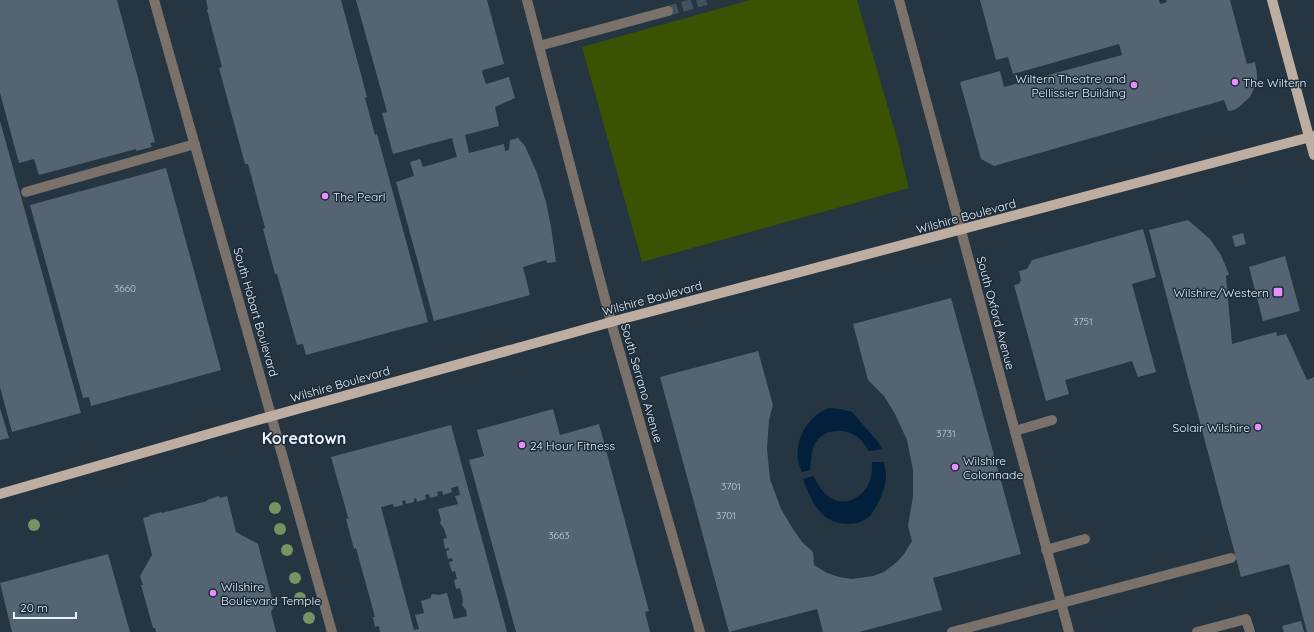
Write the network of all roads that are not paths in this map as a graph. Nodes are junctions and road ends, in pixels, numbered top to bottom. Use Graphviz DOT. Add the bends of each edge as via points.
graph roads {
  1 [pos="154,0"];
  2 [pos="527,0"];
  3 [pos="899,0"];
  4 [pos="1272,0"];
  5 [pos="668,11"];
  6 [pos="539,46"];
  7 [pos="1312,137"];
  8 [pos="195,144"];
  9 [pos="1314,155"];
  10 [pos="26,192"];
  11 [pos="962,230"];
  12 [pos="611,322"];
  13 [pos="272,416"];
  14 [pos="1052,420"];
  15 [pos="1015,431"];
  16 [pos="0,494"];
  17 [pos="1086,539"];
  18 [pos="1046,550"];
  19 [pos="1231,558"];
  20 [pos="1060,603"];
  21 [pos="332,632"];
  22 [pos="700,632"];
  23 [pos="952,632"];
  24 [pos="1069,632"];
  25 [pos="1197,632"];
  26 [pos="1250,632"];
  1 -- 8 [label="street, South Hobart Boulevard"];
  2 -- 6 [label="street, South Serrano Avenue"];
  3 -- 11 [label="street, South Oxford Avenue"];
  4 -- 7 [label="main road"];
  5 -- 6 [label="street"];
  6 -- 12 [label="street, South Serrano Avenue"];
  7 -- 9 [label="main road"];
  7 -- 11 [label="main road, Wilshire Boulevard"];
  8 -- 10 [label="street"];
  8 -- 13 [label="street, South Hobart Boulevard"];
  11 -- 12 [label="main road, Wilshire Boulevard"];
  11 -- 15 [label="street, South Oxford Avenue"];
  12 -- 13 [label="main road, Wilshire Boulevard"];
  12 -- 22 [label="street, South Serrano Avenue"];
  13 -- 16 [label="main road, Wilshire Boulevard"];
  13 -- 21 [label="street, South Hobart Boulevard"];
  14 -- 15 [label="street"];
  15 -- 18 [label="street, South Oxford Avenue"];
  17 -- 18 [label="street"];
  18 -- 20 [label="street, South Oxford Avenue"];
  19 -- 20 [label="street"];
  20 -- 23 [label="street"];
  20 -- 24 [label="street, South Oxford Avenue"];
  25 -- 26 [label="street" via="1246,619"];
}
